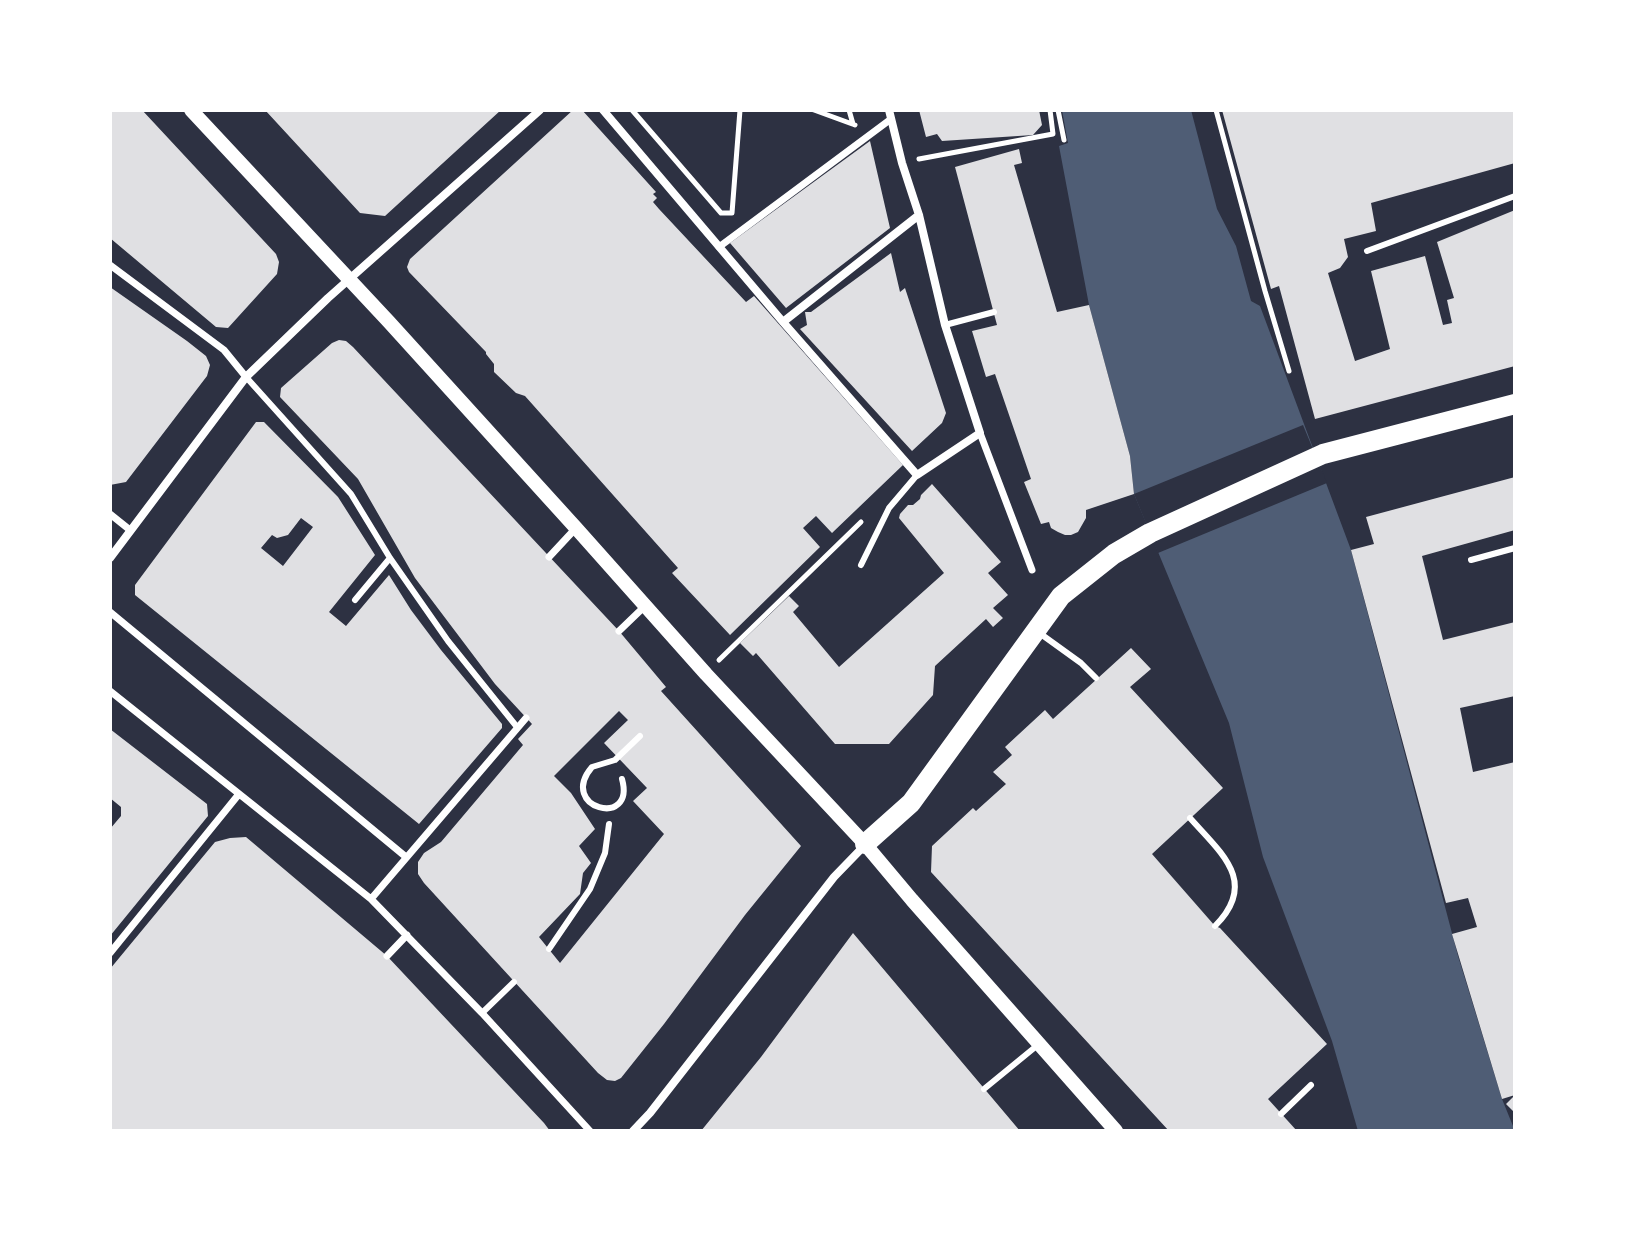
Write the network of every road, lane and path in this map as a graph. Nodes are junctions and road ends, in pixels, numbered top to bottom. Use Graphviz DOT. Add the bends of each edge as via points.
graph roads {
  1 [pos="191,110"];
  2 [pos="540,110"];
  3 [pos="603,110"];
  4 [pos="632,110"];
  5 [pos="740,110"];
  6 [pos="814,110"];
  7 [pos="849,110"];
  8 [pos="1050,110"];
  9 [pos="1058,110"];
  10 [pos="1216,110"];
  11 [pos="890,114"];
  12 [pos="853,125"];
  13 [pos="847,130"];
  14 [pos="1064,140"];
  15 [pos="902,163"];
  16 [pos="1515,196"];
  17 [pos="744,204"];
  18 [pos="731,213"];
  19 [pos="919,215"];
  20 [pos="719,247"];
  21 [pos="1367,251"];
  22 [pos="110,265"];
  23 [pos="350,279"];
  24 [pos="994,312"];
  25 [pos="783,322"];
  26 [pos="945,325"];
  27 [pos="1289,371"];
  28 [pos="246,377"];
  29 [pos="1515,404"];
  30 [pos="980,433"];
  31 [pos="917,475"];
  32 [pos="110,514"];
  33 [pos="862,521"];
  34 [pos="576,528"];
  35 [pos="130,530"];
  36 [pos="1515,548"];
  37 [pos="549,557"];
  38 [pos="110,558"];
  39 [pos="390,558"];
  40 [pos="1471,560"];
  41 [pos="861,565"];
  42 [pos="1032,570"];
  43 [pos="355,600"];
  44 [pos="645,606"];
  45 [pos="110,612"];
  46 [pos="1036,630"];
  47 [pos="619,631"];
  48 [pos="706,674"];
  49 [pos="1096,678"];
  50 [pos="110,691"];
  51 [pos="526,718"];
  52 [pos="517,727"];
  53 [pos="640,736"];
  54 [pos="622,779"];
  55 [pos="239,794"];
  56 [pos="1190,818"];
  57 [pos="609,824"];
  58 [pos="865,844"];
  59 [pos="406,857"];
  60 [pos="371,899"];
  61 [pos="1215,926"];
  62 [pos="407,935"];
  63 [pos="549,949"];
  64 [pos="110,953"];
  65 [pos="387,956"];
  66 [pos="514,982"];
  67 [pos="482,1013"];
  68 [pos="1039,1044"];
  69 [pos="1311,1085"];
  70 [pos="984,1089"];
  71 [pos="1281,1114"];
  72 [pos="590,1131"];
  73 [pos="633,1131"];
  74 [pos="1116,1131"];
  1 -- 23 [label="street"];
  2 -- 23 [label="street"];
  3 -- 20 [label="street"];
  4 -- 18 [label="path" via="721,213"];
  5 -- 18 [label="path"];
  6 -- 12 [label="path"];
  7 -- 12 [label="path"];
  8 -- 15 [label="path" via="1053,134"];
  9 -- 14 [label="path"];
  10 -- 27 [label="path"];
  11 -- 12 [label="path" via="870,126"];
  11 -- 15 [label="street"];
  11 -- 20 [label="street"];
  12 -- 13 [label="path"];
  15 -- 19 [label="street"];
  16 -- 21 [label="lane"];
  17 -- 18 [label="path"];
  19 -- 25 [label="street"];
  19 -- 26 [label="street"];
  20 -- 25 [label="street"];
  22 -- 28 [label="street" via="224,350"];
  23 -- 28 [label="street"];
  23 -- 34 [label="street"];
  24 -- 26 [label="lane"];
  25 -- 31 [label="street"];
  26 -- 30 [label="street"];
  28 -- 35 [label="street"];
  28 -- 39 [label="lane" via="351,494"];
  29 -- 46 [label="main road" via="1317,457 1150,533 1061,596"];
  30 -- 31 [label="street"];
  30 -- 42 [label="street"];
  31 -- 41 [label="lane" via="889,508"];
  32 -- 35 [label="street"];
  33 -- 48 [label="path"];
  34 -- 37 [label="street"];
  34 -- 44 [label="street"];
  35 -- 38 [label="street"];
  36 -- 40 [label="lane"];
  39 -- 43 [label="lane"];
  39 -- 52 [label="lane"];
  44 -- 47 [label="street"];
  44 -- 48 [label="street"];
  45 -- 59 [label="street"];
  46 -- 49 [label="lane"];
  46 -- 58 [label="main road" via="911,803"];
  48 -- 58 [label="street"];
  50 -- 55 [label="street"];
  51 -- 52 [label="street"];
  52 -- 59 [label="street"];
  53 -- 54 [label="lane" via="615,760 592,767 583,782 585,795 594,805 613,808 622,798"];
  55 -- 60 [label="street"];
  55 -- 64 [label="street"];
  56 -- 61 [label="lane" via="1232,867 1235,879 1232,906"];
  57 -- 63 [label="lane" via="605,853 590,889"];
  58 -- 68 [label="street"];
  58 -- 73 [label="street"];
  59 -- 60 [label="street"];
  60 -- 62 [label="street"];
  62 -- 65 [label="street"];
  62 -- 67 [label="street"];
  66 -- 67 [label="lane"];
  67 -- 72 [label="street"];
  68 -- 70 [label="lane"];
  68 -- 74 [label="street"];
  69 -- 71 [label="lane"];
}
